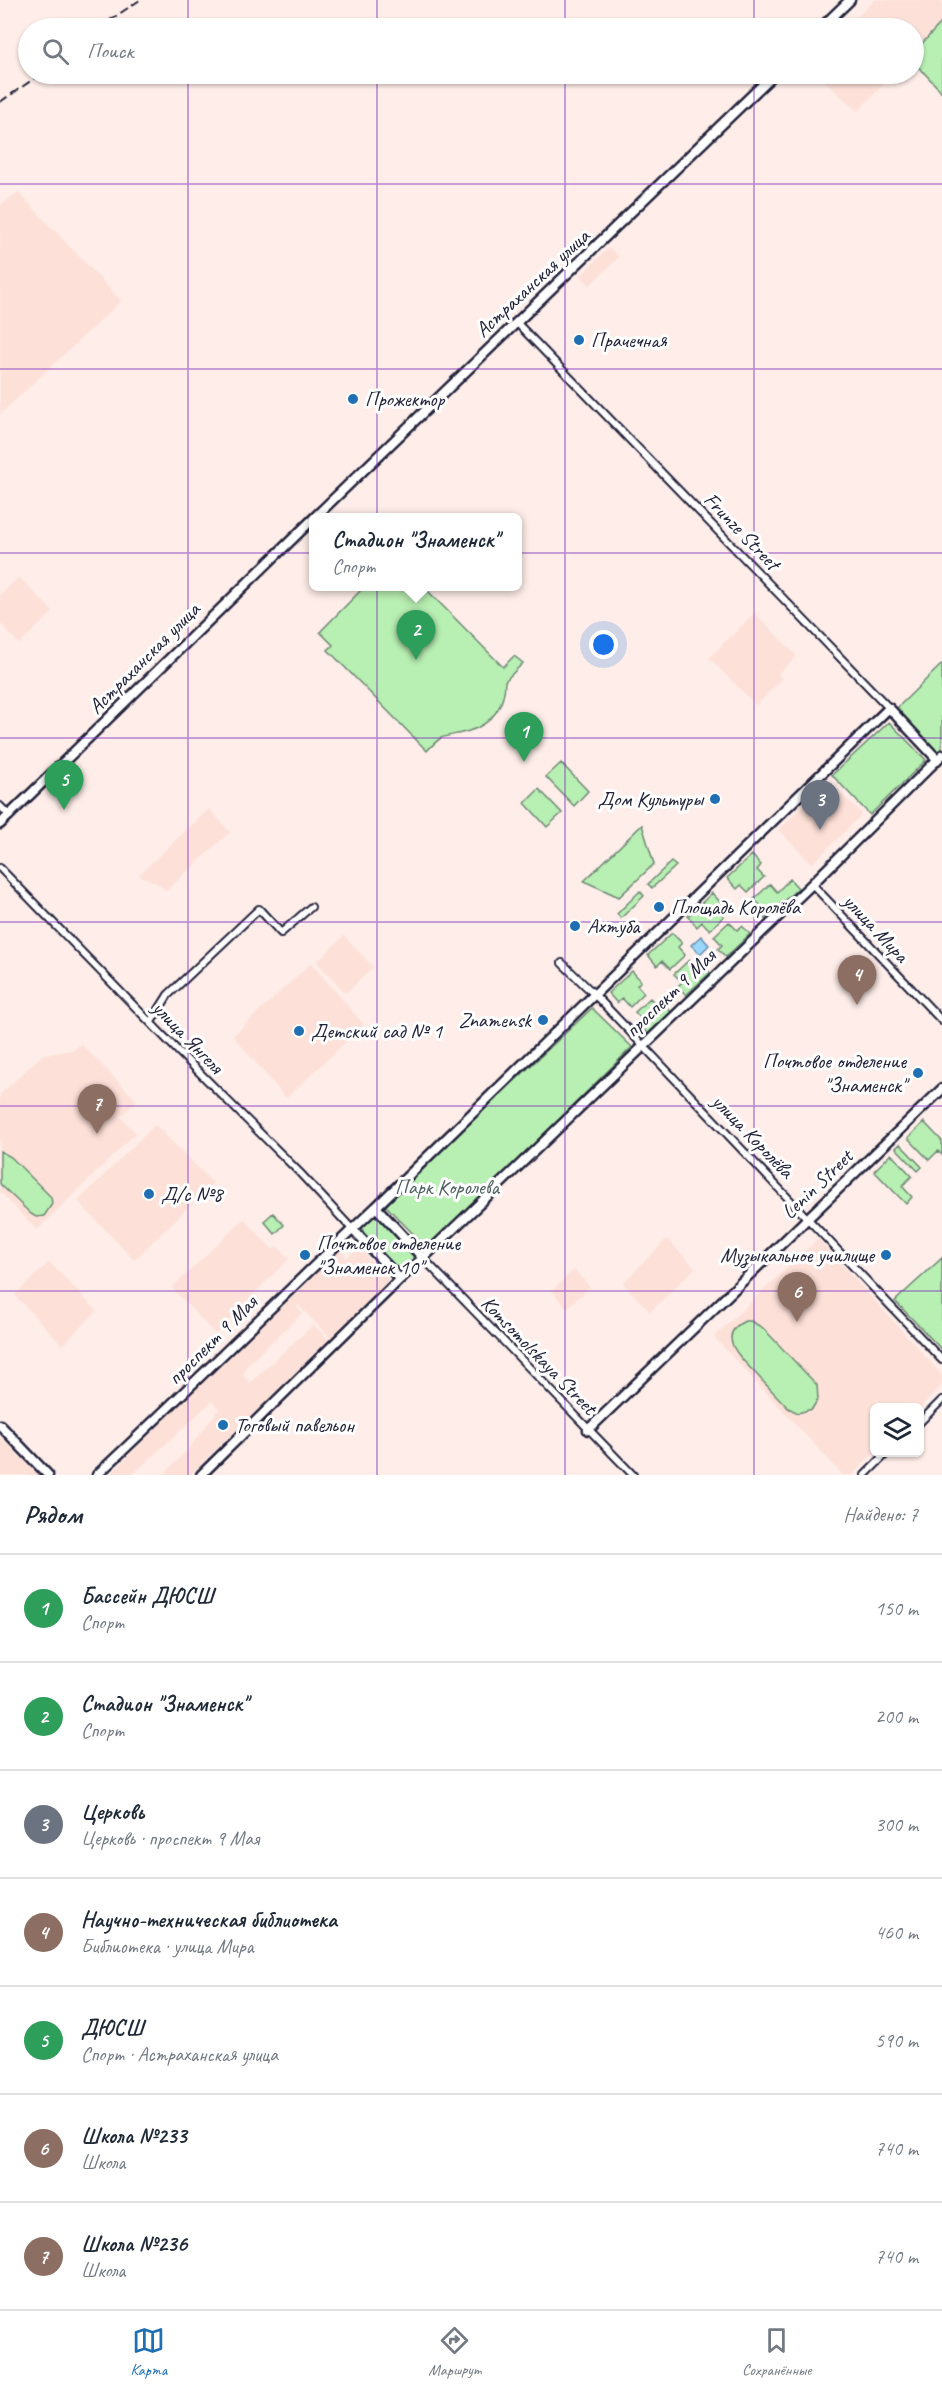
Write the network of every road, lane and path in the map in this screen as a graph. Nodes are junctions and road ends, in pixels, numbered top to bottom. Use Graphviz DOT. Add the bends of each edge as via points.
graph roads {
  1 [pos="850,0"];
  2 [pos="831,18"];
  3 [pos="764,84"];
  4 [pos="516,322"];
  5 [pos="319,513"];
  6 [pos="309,523"];
  7 [pos="889,708"];
  8 [pos="940,759"];
  9 [pos="0,806"];
  10 [pos="10,816"];
  11 [pos="0,824"];
  12 [pos="0,868"];
  13 [pos="812,884"];
  14 [pos="310,907"];
  15 [pos="562,963"];
  16 [pos="596,995"];
  17 [pos="942,1021"];
  18 [pos="151,1022"];
  19 [pos="643,1044"];
  20 [pos="942,1089"];
  21 [pos="376,1207"];
  22 [pos="808,1218"];
  23 [pos="352,1229"];
  24 [pos="423,1258"];
  25 [pos="400,1279"];
  26 [pos="942,1360"];
  27 [pos="942,1400"];
  28 [pos="924,1418"];
  29 [pos="0,1425"];
  30 [pos="588,1430"];
  31 [pos="883,1457"];
  32 [pos="48,1475"];
  33 [pos="97,1475"];
  34 [pos="201,1475"];
  35 [pos="633,1475"];
  36 [pos="866,1475"];
  1 -- 2 [label="street"];
  3 -- 4 [label="street, Астраханская улица"];
  4 -- 5 [label="street, Астраханская улица"];
  4 -- 7 [label="street, Frunze Street"];
  6 -- 10 [label="street, Астраханская улица"];
  7 -- 8 [label="street, Frunze Street"];
  7 -- 16 [label="street"];
  8 -- 13 [label="street, проспект 9 Мая"];
  9 -- 10 [label="street"];
  10 -- 11 [label="street, Астраханская улица"];
  12 -- 18 [label="street, улица Янгеля"];
  13 -- 17 [label="street, улица Мира"];
  13 -- 19 [label="street, проспект 9 Мая"];
  14 -- 18 [label="street" via="281,933 259,909 168,995"];
  15 -- 16 [label="street, улица Королёва"];
  16 -- 19 [label="street, улица Королёва"];
  16 -- 21 [label="street"];
  18 -- 23 [label="street, улица Янгеля"];
  19 -- 22 [label="street, улица Королёва"];
  19 -- 24 [label="street, проспект 9 Мая"];
  20 -- 22 [label="street, Lenin Street"];
  21 -- 23 [label="street, проспект 9 Мая"];
  21 -- 24 [label="street"];
  22 -- 26 [label="street, улица Королёва"];
  22 -- 30 [label="street, Lenin Street"];
  23 -- 25 [label="street"];
  23 -- 33 [label="street, проспект 9 Мая"];
  24 -- 25 [label="street, проспект 9 Мая"];
  24 -- 30 [label="street, Komsomolskaya Street"];
  25 -- 34 [label="street"];
  27 -- 28 [label="street"];
  29 -- 32 [label="street"];
  30 -- 35 [label="street, Komsomolskaya Street"];
  31 -- 36 [label="street"];
}
